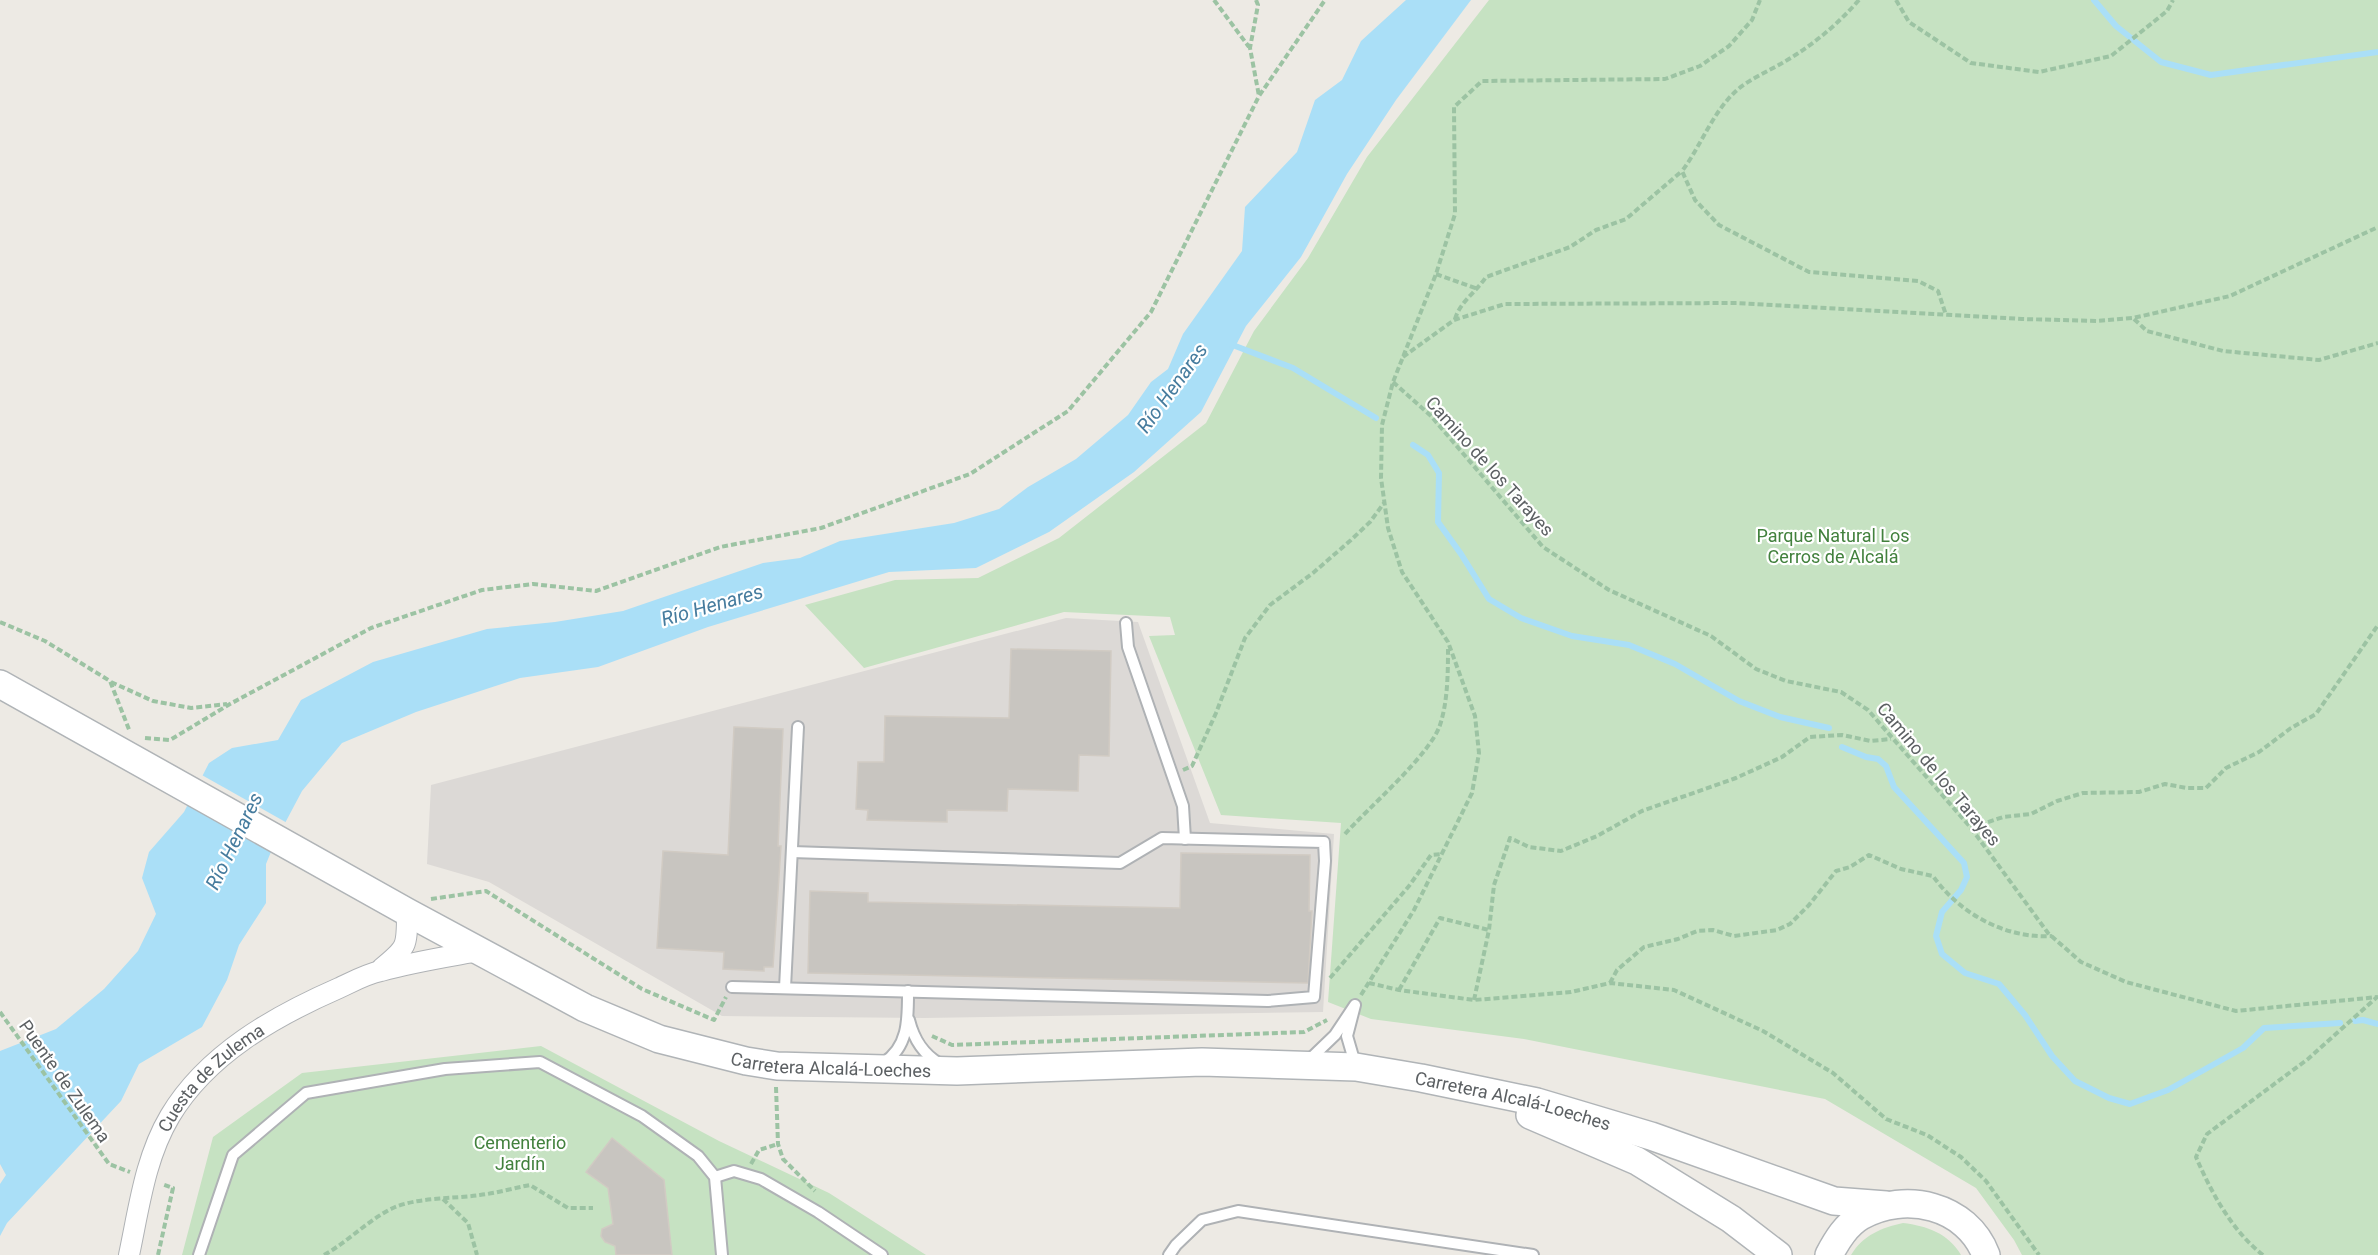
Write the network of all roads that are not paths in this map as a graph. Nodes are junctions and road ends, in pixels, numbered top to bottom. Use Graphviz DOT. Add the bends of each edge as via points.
graph roads {
  1 [pos="1126,623"];
  2 [pos="0,684"];
  3 [pos="798,727"];
  4 [pos="1185,838"];
  5 [pos="792,852"];
  6 [pos="410,905"];
  7 [pos="479,951"];
  8 [pos="378,971"];
  9 [pos="732,987"];
  10 [pos="785,988"];
  11 [pos="908,991"];
  12 [pos="908,1016"];
  13 [pos="1303,1065"];
  14 [pos="1356,1067"];
  15 [pos="871,1070"];
  16 [pos="957,1071"];
  17 [pos="1421,1078"];
  18 [pos="715,1177"];
  19 [pos="1886,1205"];
  20 [pos="129,1255"];
  21 [pos="199,1255"];
  22 [pos="722,1255"];
  23 [pos="882,1255"];
  24 [pos="1170,1255"];
  25 [pos="1533,1255"];
  26 [pos="1778,1255"];
  27 [pos="1829,1255"];
  28 [pos="1986,1255"];
  1 -- 4 [label="lane" via="1128,647 1182,806"];
  2 -- 6 [label="main road, Carretera Alcalá-Loeches" via="142,751"];
  3 -- 5 [label="lane"];
  4 -- 5 [label="lane" via="1162,838 1120,863"];
  4 -- 11 [label="lane" via="1324,842 1314,997 1268,1001"];
  5 -- 10 [label="lane"];
  6 -- 7 [label="main road, Carretera Alcalá-Loeches"];
  6 -- 8 [label="street" via="402,952"];
  7 -- 8 [label="street"];
  7 -- 15 [label="main road, Carretera Alcalá-Loeches" via="585,1008 659,1039 777,1066"];
  8 -- 20 [label="street, Cuesta de Zulema" via="275,1019 217,1061 190,1088 170,1115 156,1145 145,1177"];
  9 -- 10 [label="lane"];
  10 -- 11 [label="lane"];
  11 -- 12 [label="lane"];
  12 -- 15 [label="lane" via="900,1048"];
  12 -- 16 [label="lane" via="922,1051 938,1064"];
  13 -- 14 [label="main road, Carretera Alcalá-Loeches"];
  13 -- 14 [label="lane" via="1335,1035 1355,1005 1347,1036"];
  13 -- 16 [label="main road, Carretera Alcalá-Loeches" via="1203,1062"];
  14 -- 17 [label="main road, Carretera Alcalá-Loeches"];
  15 -- 16 [label="main road, Carretera Alcalá-Loeches"];
  17 -- 19 [label="main road, Carretera Alcalá-Loeches" via="1548,1105 1651,1136 1834,1201"];
  17 -- 26 [label="main road, Carretera Alcalá-Loeches" via="1533,1116 1637,1161 1731,1219"];
  18 -- 21 [label="lane" via="698,1156 642,1116 540,1062 445,1069 306,1093 233,1155"];
  18 -- 22 [label="lane"];
  18 -- 23 [label="lane" via="734,1171 761,1179"];
  19 -- 27 [label="main road" via="1860,1217 1838,1237"];
  19 -- 28 [label="main road, Carretera Alcalá-Loeches" via="1914,1203 1941,1209 1964,1224"];
  24 -- 25 [label="lane" via="1202,1220 1238,1211"];
}
